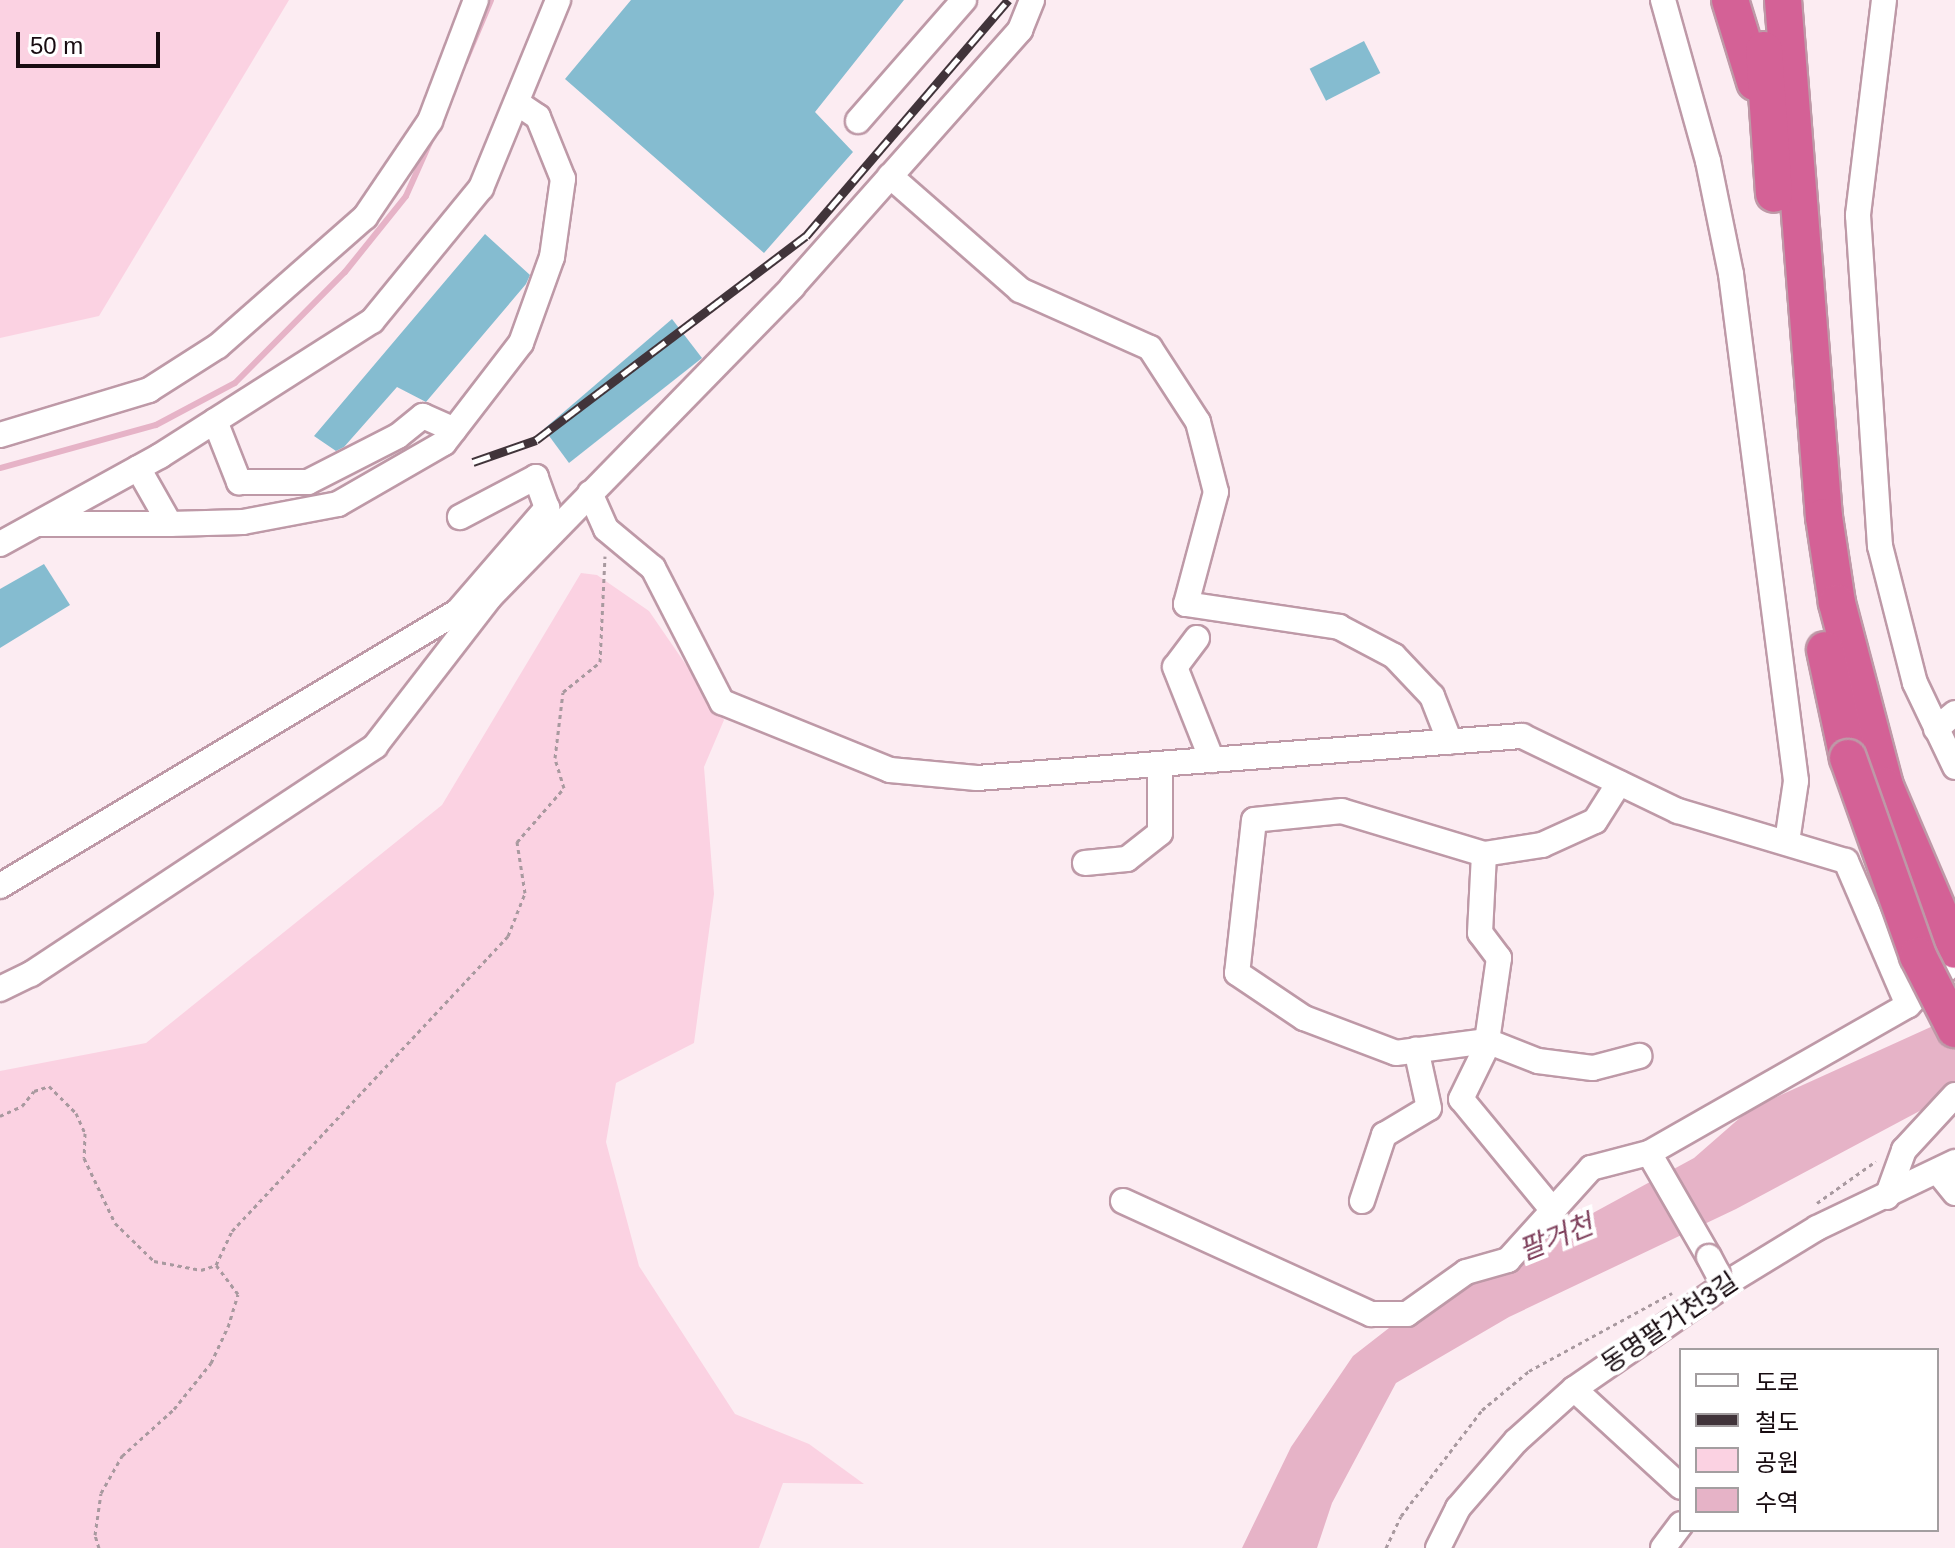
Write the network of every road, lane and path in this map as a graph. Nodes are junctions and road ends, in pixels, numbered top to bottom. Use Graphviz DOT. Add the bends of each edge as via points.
graph roads {
  1 [pos="476,0"];
  2 [pos="558,0"];
  3 [pos="964,0"];
  4 [pos="1032,0"];
  5 [pos="1663,0"];
  6 [pos="1730,0"];
  7 [pos="1762,0"];
  8 [pos="1783,0"];
  9 [pos="1794,0"];
  10 [pos="1884,0"];
  11 [pos="517,103"];
  12 [pos="858,121"];
  13 [pos="1780,124"];
  14 [pos="890,176"];
  15 [pos="215,421"];
  16 [pos="454,430"];
  17 [pos="0,435"];
  18 [pos="138,468"];
  19 [pos="590,493"];
  20 [pos="460,517"];
  21 [pos="170,524"];
  22 [pos="36,525"];
  23 [pos="606,529"];
  24 [pos="0,544"];
  25 [pos="1197,638"];
  26 [pos="1955,713"];
  27 [pos="1936,729"];
  28 [pos="1450,742"];
  29 [pos="1859,749"];
  30 [pos="1212,760"];
  31 [pos="1160,764"];
  32 [pos="1955,767"];
  33 [pos="1619,783"];
  34 [pos="1787,842"];
  35 [pos="1484,854"];
  36 [pos="1085,863"];
  37 [pos="0,886"];
  38 [pos="1955,950"];
  39 [pos="1955,961"];
  40 [pos="0,989"];
  41 [pos="1908,1005"];
  42 [pos="1955,1029"];
  43 [pos="1487,1041"];
  44 [pos="1416,1049"];
  45 [pos="1639,1056"];
  46 [pos="1955,1095"];
  47 [pos="0,1116"];
  48 [pos="1649,1153"];
  49 [pos="1947,1167"];
  50 [pos="1955,1193"];
  51 [pos="1887,1197"];
  52 [pos="1123,1201"];
  53 [pos="1362,1201"];
  54 [pos="1551,1208"];
  55 [pos="216,1265"];
  56 [pos="1718,1271"];
  57 [pos="1574,1389"];
  58 [pos="1679,1485"];
  59 [pos="1679,1527"];
  60 [pos="99,1548"];
  61 [pos="1438,1548"];
  62 [pos="1663,1548"];
  1 -- 17 [label="street" via="430,121 365,217 218,346 149,390"];
  2 -- 11 [label="street"];
  3 -- 12 [label="street"];
  4 -- 14 [label="street" via="1020,30"];
  5 -- 34 [label="street" via="1708,161 1731,274 1796,781"];
  6 -- 13 [label="highway"];
  7 -- 13 [label="highway"];
  8 -- 13 [label="highway"];
  9 -- 13 [label="highway"];
  10 -- 27 [label="street" via="1858,215 1879,530 1915,683"];
  11 -- 15 [label="street" via="481,188 372,321"];
  11 -- 16 [label="street" via="538,117 563,179 552,257 521,343"];
  13 -- 29 [label="highway" via="1807,547 1834,710"];
  14 -- 19 [label="street" via="792,287"];
  14 -- 28 [label="street" via="1020,290 1150,348 1198,422 1216,492 1186,604 1339,627 1394,656 1432,696"];
  15 -- 16 [label="street" via="239,482 308,482 398,436 423,416"];
  15 -- 18 [label="street"];
  16 -- 21 [label="street" via="444,443 338,504 243,522"];
  18 -- 21 [label="street"];
  18 -- 22 [label="street"];
  19 -- 23 [label="street"];
  19 -- 40 [label="street" via="490,597 375,746 31,974"];
  20 -- 37 [label="street" via="536,477 547,508 457,612"];
  21 -- 22 [label="street"];
  22 -- 24 [label="street"];
  23 -- 31 [label="street" via="653,568 722,702 890,770 977,778"];
  23 -- 55 [label="path" via="600,662 563,692 555,758 564,788 517,842 525,893 508,936 232,1231"];
  25 -- 30 [label="street" via="1175,667"];
  26 -- 27 [label="street"];
  27 -- 32 [label="street"];
  28 -- 30 [label="street"];
  28 -- 33 [label="street" via="1522,736"];
  29 -- 38 [label="highway"];
  29 -- 42 [label="highway, bridge" via="1918,956"];
  30 -- 31 [label="street"];
  31 -- 36 [label="street" via="1160,833 1127,859"];
  33 -- 34 [label="street" via="1678,811"];
  33 -- 35 [label="street" via="1595,821 1542,845"];
  34 -- 41 [label="street" via="1846,861"];
  35 -- 43 [label="street" via="1480,933 1499,958"];
  35 -- 44 [label="street" via="1342,811 1254,820 1237,973 1304,1018 1396,1053"];
  39 -- 41 [label="street"];
  41 -- 48 [label="street"];
  43 -- 44 [label="street"];
  43 -- 45 [label="street" via="1538,1061 1593,1068"];
  43 -- 54 [label="street" via="1461,1099"];
  44 -- 53 [label="street" via="1429,1108 1384,1135"];
  46 -- 51 [label="street" via="1904,1150"];
  47 -- 55 [label="path" via="49,1086 76,1113 85,1133 84,1158 115,1223 154,1261 201,1270"];
  48 -- 54 [label="street" via="1591,1168"];
  48 -- 56 [label="street"];
  49 -- 50 [label="street"];
  49 -- 51 [label="street, 동명팔거천3길"];
  51 -- 56 [label="street, 동명팔거천3길"];
  52 -- 54 [label="street" via="1371,1314 1407,1314 1466,1272 1508,1260"];
  55 -- 60 [label="path" via="238,1294 228,1327 211,1363 174,1409 122,1456 101,1493 95,1535"];
  56 -- 57 [label="street, 동명팔거천3길" via="1704,1298"];
  57 -- 58 [label="street"];
  57 -- 61 [label="street, 동명팔거천3길" via="1516,1441 1467,1497"];
  59 -- 62 [label="street"];
}
